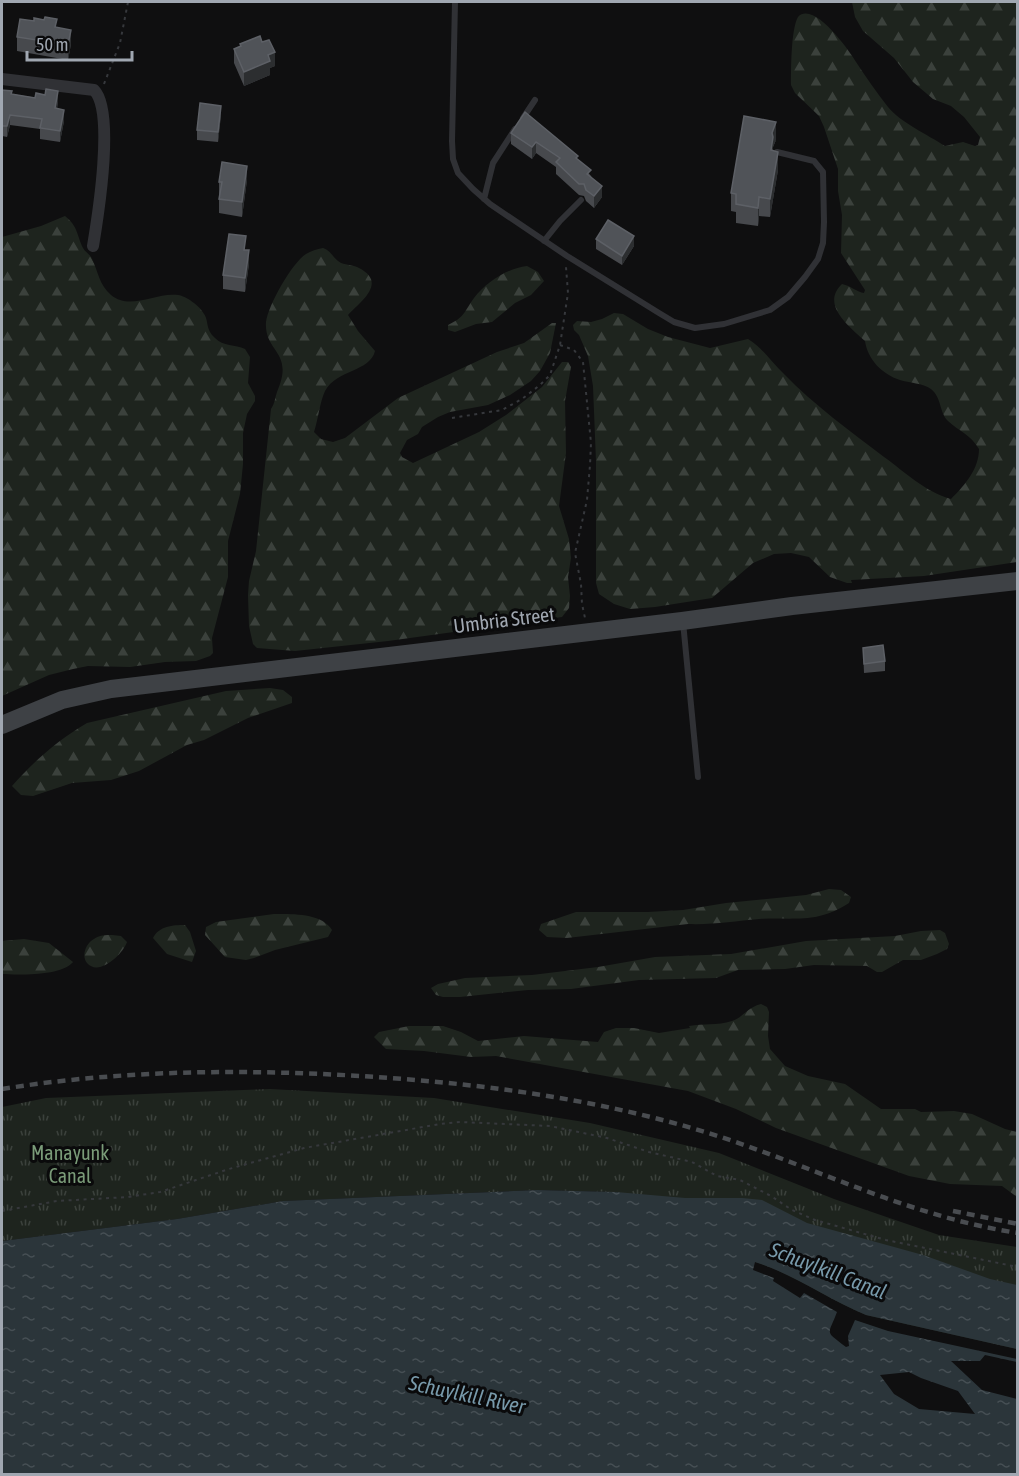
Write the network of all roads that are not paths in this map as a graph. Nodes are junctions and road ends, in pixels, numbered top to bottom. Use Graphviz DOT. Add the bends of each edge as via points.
graph roads {
  1 [pos="455,2"];
  2 [pos="2,79"];
  3 [pos="535,100"];
  4 [pos="777,152"];
  5 [pos="484,199"];
  6 [pos="580,200"];
  7 [pos="544,241"];
  8 [pos="93,246"];
  9 [pos="1017,581"];
  10 [pos="682,621"];
  11 [pos="2,725"];
  12 [pos="698,777"];
  1 -- 5 [label="lane" via="453,159 458,173"];
  2 -- 8 [label="street" via="98,88 103,108 103,159"];
  3 -- 5 [label="lane" via="497,155"];
  4 -- 7 [label="lane" via="818,164 824,177 824,222 821,251 813,267 788,297 770,310 707,327 684,325"];
  5 -- 7 [label="lane"];
  6 -- 7 [label="lane"];
  9 -- 10 [label="main road, Umbria Street"];
  10 -- 11 [label="main road, Umbria Street" via="111,689 62,700"];
  10 -- 12 [label="lane"];
}
